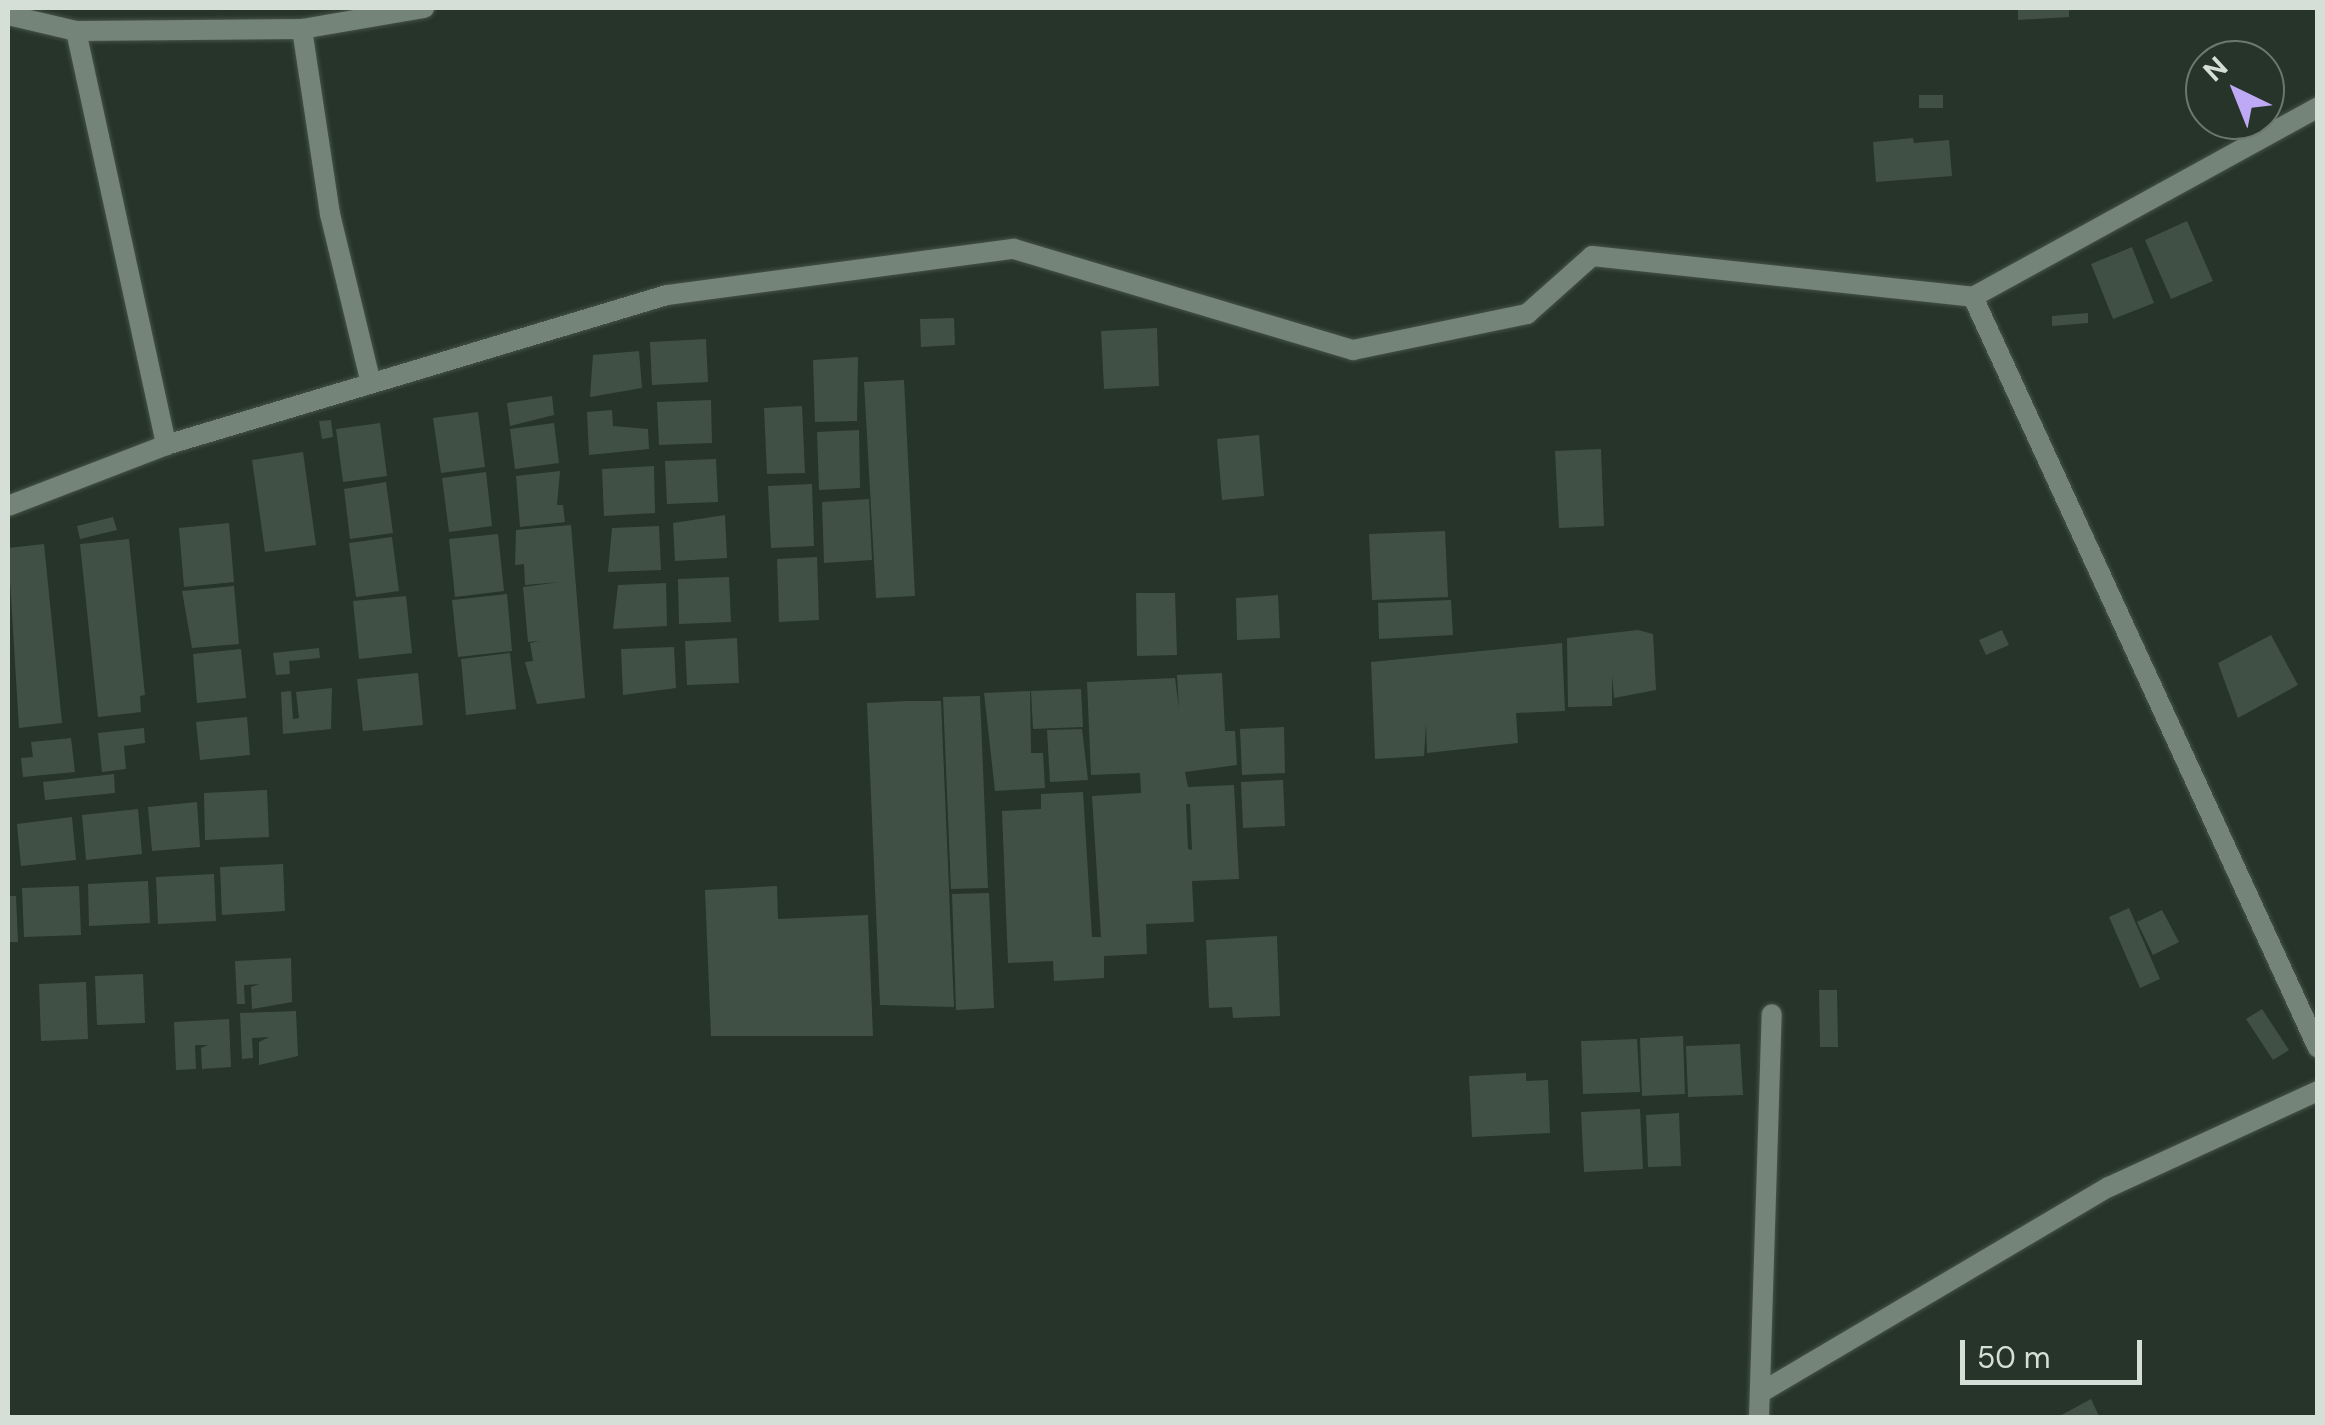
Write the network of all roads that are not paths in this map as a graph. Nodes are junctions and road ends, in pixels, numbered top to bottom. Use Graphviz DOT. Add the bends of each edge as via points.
graph roads {
  1 [pos="424,8"];
  2 [pos="8,15"];
  3 [pos="302,30"];
  4 [pos="76,31"];
  5 [pos="2318,108"];
  6 [pos="1973,297"];
  7 [pos="371,382"];
  8 [pos="166,445"];
  9 [pos="8,506"];
  10 [pos="1772,1014"];
  11 [pos="2318,1048"];
  12 [pos="2318,1091"];
  13 [pos="1760,1394"];
  14 [pos="1759,1418"];
  1 -- 3 [label="street"];
  2 -- 4 [label="street"];
  3 -- 4 [label="street"];
  3 -- 7 [label="street" via="330,214"];
  4 -- 8 [label="street"];
  5 -- 6 [label="street"];
  6 -- 7 [label="street" via="1592,256 1527,314 1352,350 1014,249 667,294"];
  6 -- 11 [label="street"];
  7 -- 8 [label="street"];
  8 -- 9 [label="street"];
  10 -- 13 [label="street"];
  12 -- 13 [label="street" via="2109,1187"];
  13 -- 14 [label="street"];
}
